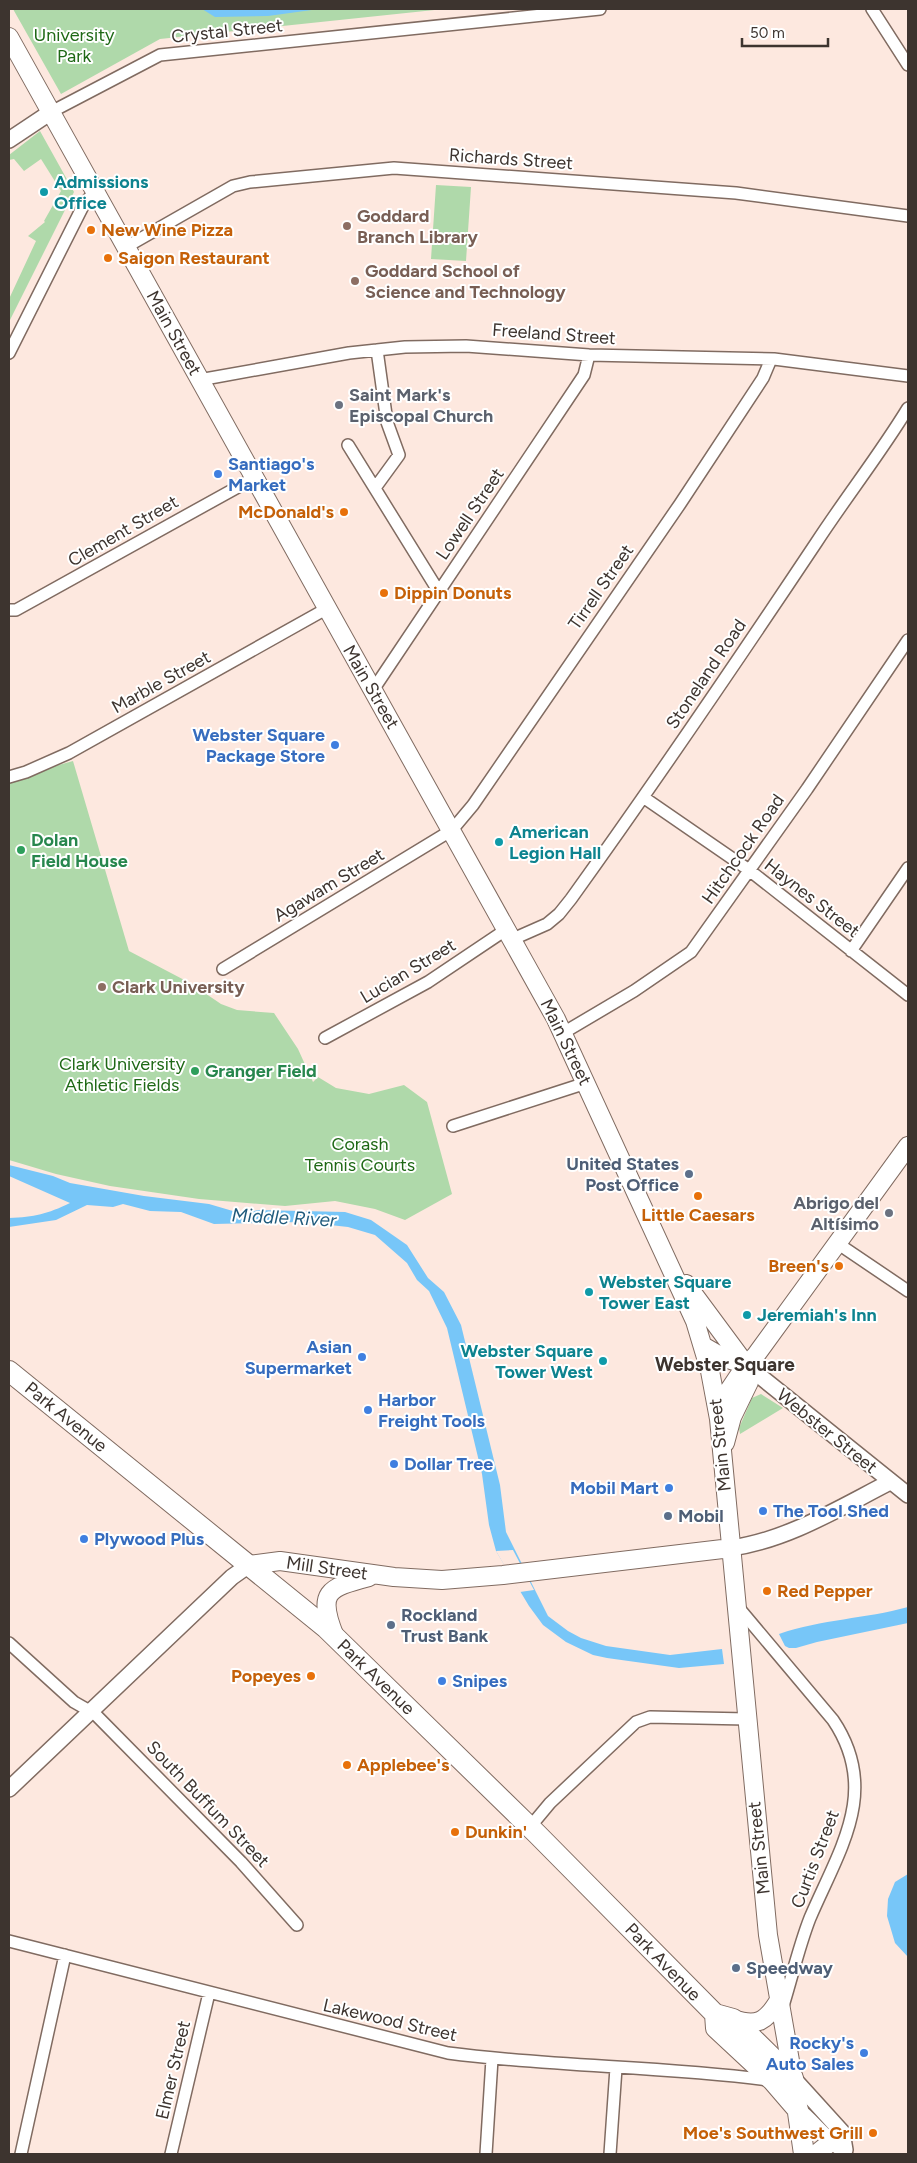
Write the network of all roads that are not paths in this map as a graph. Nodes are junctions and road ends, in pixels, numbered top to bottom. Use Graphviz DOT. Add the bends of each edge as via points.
graph roads {
  1 [pos="600,9"];
  2 [pos="872,9"];
  3 [pos="9,37"];
  4 [pos="908,66"];
  5 [pos="50,112"];
  6 [pos="9,140"];
  7 [pos="95,191"];
  8 [pos="908,216"];
  9 [pos="126,247"];
  10 [pos="377,350"];
  11 [pos="9,353"];
  12 [pos="589,355"];
  13 [pos="771,359"];
  14 [pos="908,376"];
  15 [pos="199,380"];
  16 [pos="908,408"];
  17 [pos="348,445"];
  18 [pos="254,478"];
  19 [pos="375,488"];
  20 [pos="439,592"];
  21 [pos="326,609"];
  22 [pos="9,610"];
  23 [pos="908,640"];
  24 [pos="373,690"];
  25 [pos="9,776"];
  26 [pos="643,797"];
  27 [pos="452,830"];
  28 [pos="908,868"];
  29 [pos="749,870"];
  30 [pos="510,934"];
  31 [pos="851,951"];
  32 [pos="223,969"];
  33 [pos="908,995"];
  34 [pos="563,1032"];
  35 [pos="324,1038"];
  36 [pos="586,1083"];
  37 [pos="453,1126"];
  38 [pos="908,1146"];
  39 [pos="837,1242"];
  40 [pos="667,1258"];
  41 [pos="908,1291"];
  42 [pos="703,1346"];
  43 [pos="746,1365"];
  44 [pos="9,1371"];
  45 [pos="717,1408"];
  46 [pos="722,1456"];
  47 [pos="890,1482"];
  48 [pos="908,1496"];
  49 [pos="731,1548"];
  50 [pos="249,1565"];
  51 [pos="377,1575"];
  52 [pos="737,1605"];
  53 [pos="335,1637"];
  54 [pos="9,1643"];
  55 [pos="90,1711"];
  56 [pos="747,1718"];
  57 [pos="9,1789"];
  58 [pos="530,1827"];
  59 [pos="297,1925"];
  60 [pos="9,1940"];
  61 [pos="65,1955"];
  62 [pos="209,1993"];
  63 [pos="780,2006"];
  64 [pos="724,2016"];
  65 [pos="492,2059"];
  66 [pos="616,2068"];
  67 [pos="793,2078"];
  68 [pos="773,2081"];
  69 [pos="798,2110"];
  70 [pos="842,2149"];
  71 [pos="21,2154"];
  72 [pos="171,2154"];
  73 [pos="486,2154"];
  74 [pos="610,2154"];
  75 [pos="804,2154"];
  76 [pos="816,2154"];
  1 -- 5 [label="street, Crystal Street" via="160,55"];
  2 -- 4 [label="street"];
  3 -- 5 [label="main road, Main Street"];
  5 -- 6 [label="main road"];
  5 -- 7 [label="main road, Main Street"];
  7 -- 9 [label="main road, Main Street"];
  7 -- 11 [label="street" via="84,204"];
  8 -- 9 [label="street, Richards Street" via="736,193 394,168 232,186"];
  9 -- 15 [label="main road, Main Street"];
  10 -- 12 [label="street, Freeland Street" via="466,346"];
  10 -- 15 [label="street, Freeland Street" via="320,357"];
  10 -- 19 [label="street" via="387,422 399,454"];
  12 -- 13 [label="street, Freeland Street"];
  12 -- 20 [label="street, Lowell Street" via="584,375"];
  13 -- 14 [label="street, Freeland Street"];
  13 -- 27 [label="street, Tirrell Street" via="763,378 686,496 473,805"];
  15 -- 18 [label="main road, Main Street"];
  16 -- 26 [label="street, Stoneland Road"];
  17 -- 19 [label="street"];
  18 -- 21 [label="main road, Main Street"];
  18 -- 22 [label="street, Clement Street" via="58,588 16,610"];
  19 -- 20 [label="street"];
  20 -- 24 [label="street, Lowell Street"];
  21 -- 24 [label="main road, Main Street"];
  21 -- 25 [label="street, Marble Street" via="69,753"];
  23 -- 29 [label="street, Hitchcock Road"];
  24 -- 27 [label="main road, Main Street"];
  26 -- 29 [label="street, Haynes Street"];
  26 -- 30 [label="street, Stoneland Road" via="559,914 547,924"];
  27 -- 30 [label="main road, Main Street"];
  27 -- 32 [label="street, Agawam Street"];
  28 -- 31 [label="street"];
  29 -- 31 [label="street, Haynes Street"];
  29 -- 34 [label="street, Hitchcock Road" via="691,952 634,992"];
  30 -- 34 [label="main road, Main Street"];
  30 -- 35 [label="street, Lucian Street"];
  31 -- 33 [label="street, Haynes Street"];
  34 -- 36 [label="main road, Main Street"];
  36 -- 37 [label="street"];
  36 -- 40 [label="main road, Main Street"];
  38 -- 39 [label="main road"];
  39 -- 41 [label="street"];
  39 -- 43 [label="main road"];
  40 -- 42 [label="main road, Main Street"];
  40 -- 43 [label="main road, Webster Street"];
  42 -- 43 [label="main road, Webster Street" via="722,1358"];
  42 -- 45 [label="main road, Main Street"];
  43 -- 45 [label="main road"];
  43 -- 46 [label="main road" via="749,1382 732,1417"];
  43 -- 47 [label="main road, Webster Street"];
  44 -- 50 [label="highway, Park Avenue"];
  45 -- 46 [label="main road, Main Street"];
  46 -- 49 [label="main road, Main Street"];
  47 -- 48 [label="main road, Webster Street"];
  47 -- 49 [label="main road" via="769,1541"];
  49 -- 51 [label="main road, Mill Street" via="442,1580"];
  49 -- 52 [label="main road, Main Street"];
  50 -- 51 [label="main road, Mill Street" via="280,1561"];
  50 -- 53 [label="highway, Park Avenue"];
  50 -- 55 [label="main road, Mill Street" via="232,1577"];
  51 -- 53 [label="main road" via="339,1585 329,1595 328,1619"];
  52 -- 56 [label="main road, Main Street"];
  52 -- 63 [label="street, Curtis Street" via="833,1720 844,1736 855,1773 853,1812 842,1847 810,1920"];
  53 -- 58 [label="highway, Park Avenue"];
  54 -- 55 [label="street, South Buffum Street" via="74,1702"];
  55 -- 57 [label="main road, Mill Street"];
  55 -- 59 [label="street, South Buffum Street" via="241,1862"];
  56 -- 58 [label="street" via="650,1717 636,1722 550,1803"];
  56 -- 63 [label="main road, Main Street" via="768,1935"];
  58 -- 64 [label="highway, Park Avenue"];
  60 -- 61 [label="street, Lakewood Street"];
  61 -- 62 [label="street, Lakewood Street"];
  61 -- 71 [label="street"];
  62 -- 65 [label="street, Lakewood Street" via="448,2053"];
  62 -- 72 [label="street, Elmer Street"];
  63 -- 64 [label="main road" via="762,2021 752,2023"];
  63 -- 67 [label="main road, Main Street"];
  64 -- 67 [label="highway, Park Avenue"];
  64 -- 68 [label="highway, Park Avenue" via="716,2028"];
  65 -- 66 [label="street, Lakewood Street"];
  65 -- 73 [label="street"];
  66 -- 68 [label="street, Lakewood Street"];
  66 -- 74 [label="street"];
  67 -- 69 [label="highway, Main Street"];
  67 -- 70 [label="main road" via="842,2132"];
  68 -- 69 [label="highway, Park Avenue"];
  69 -- 70 [label="main road"];
  69 -- 75 [label="highway, Main Street"];
  70 -- 76 [label="main road"];
}
